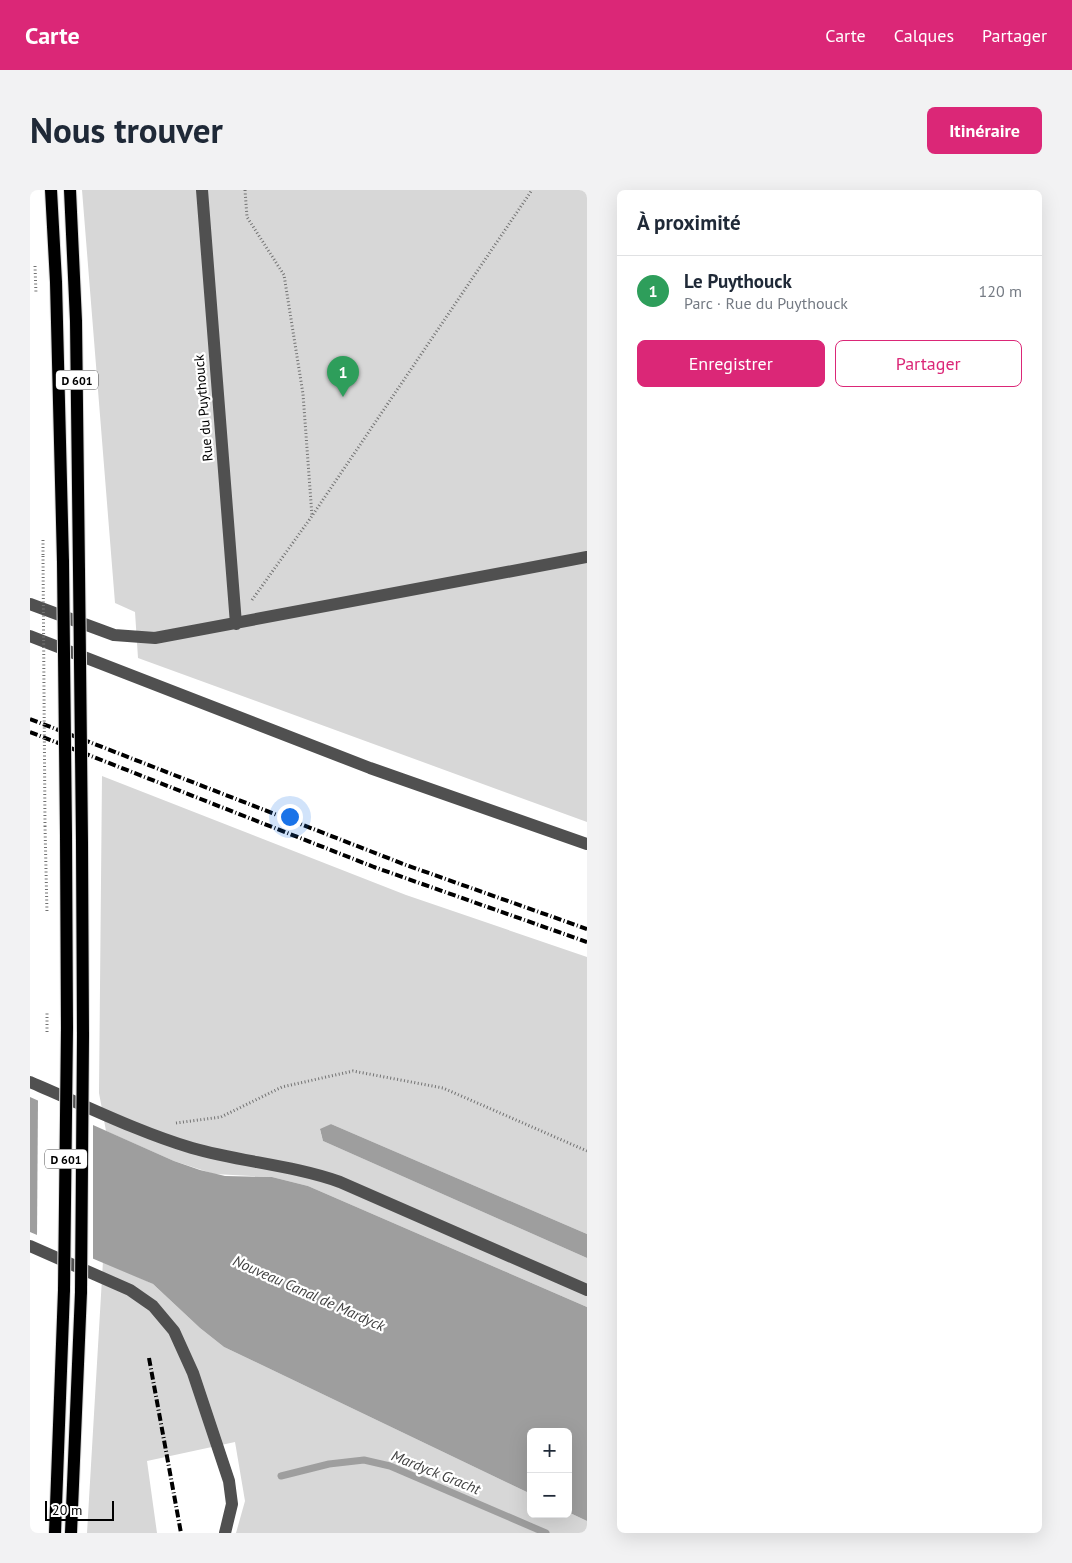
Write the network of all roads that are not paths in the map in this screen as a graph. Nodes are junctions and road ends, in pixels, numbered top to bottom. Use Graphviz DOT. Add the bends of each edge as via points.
graph roads {
  1 [pos="51,190"];
  2 [pos="70,190"];
  3 [pos="202,190"];
  4 [pos="587,557"];
  5 [pos="30,604"];
  6 [pos="236,624"];
  7 [pos="30,636"];
  8 [pos="587,844"];
  9 [pos="30,1082"];
  10 [pos="30,1246"];
  11 [pos="587,1290"];
  12 [pos="55,1533"];
  13 [pos="71,1533"];
  14 [pos="225,1533"];
  1 -- 12 [label="main road, D 601, bridge" via="63,562 67,1028 64,1290"];
  2 -- 13 [label="main road, D 601, bridge" via="76,350 83,1036 81,1292"];
  3 -- 6 [label="street, Rue du Puythouck"];
  4 -- 6 [label="street"];
  5 -- 6 [label="street" via="91,628 128,638 171,636"];
  7 -- 8 [label="street" via="370,768"];
  9 -- 11 [label="street" via="199,1150 309,1172 340,1182"];
  10 -- 14 [label="street" via="130,1290 153,1306 174,1331 193,1373 229,1481 232,1504"];
}
